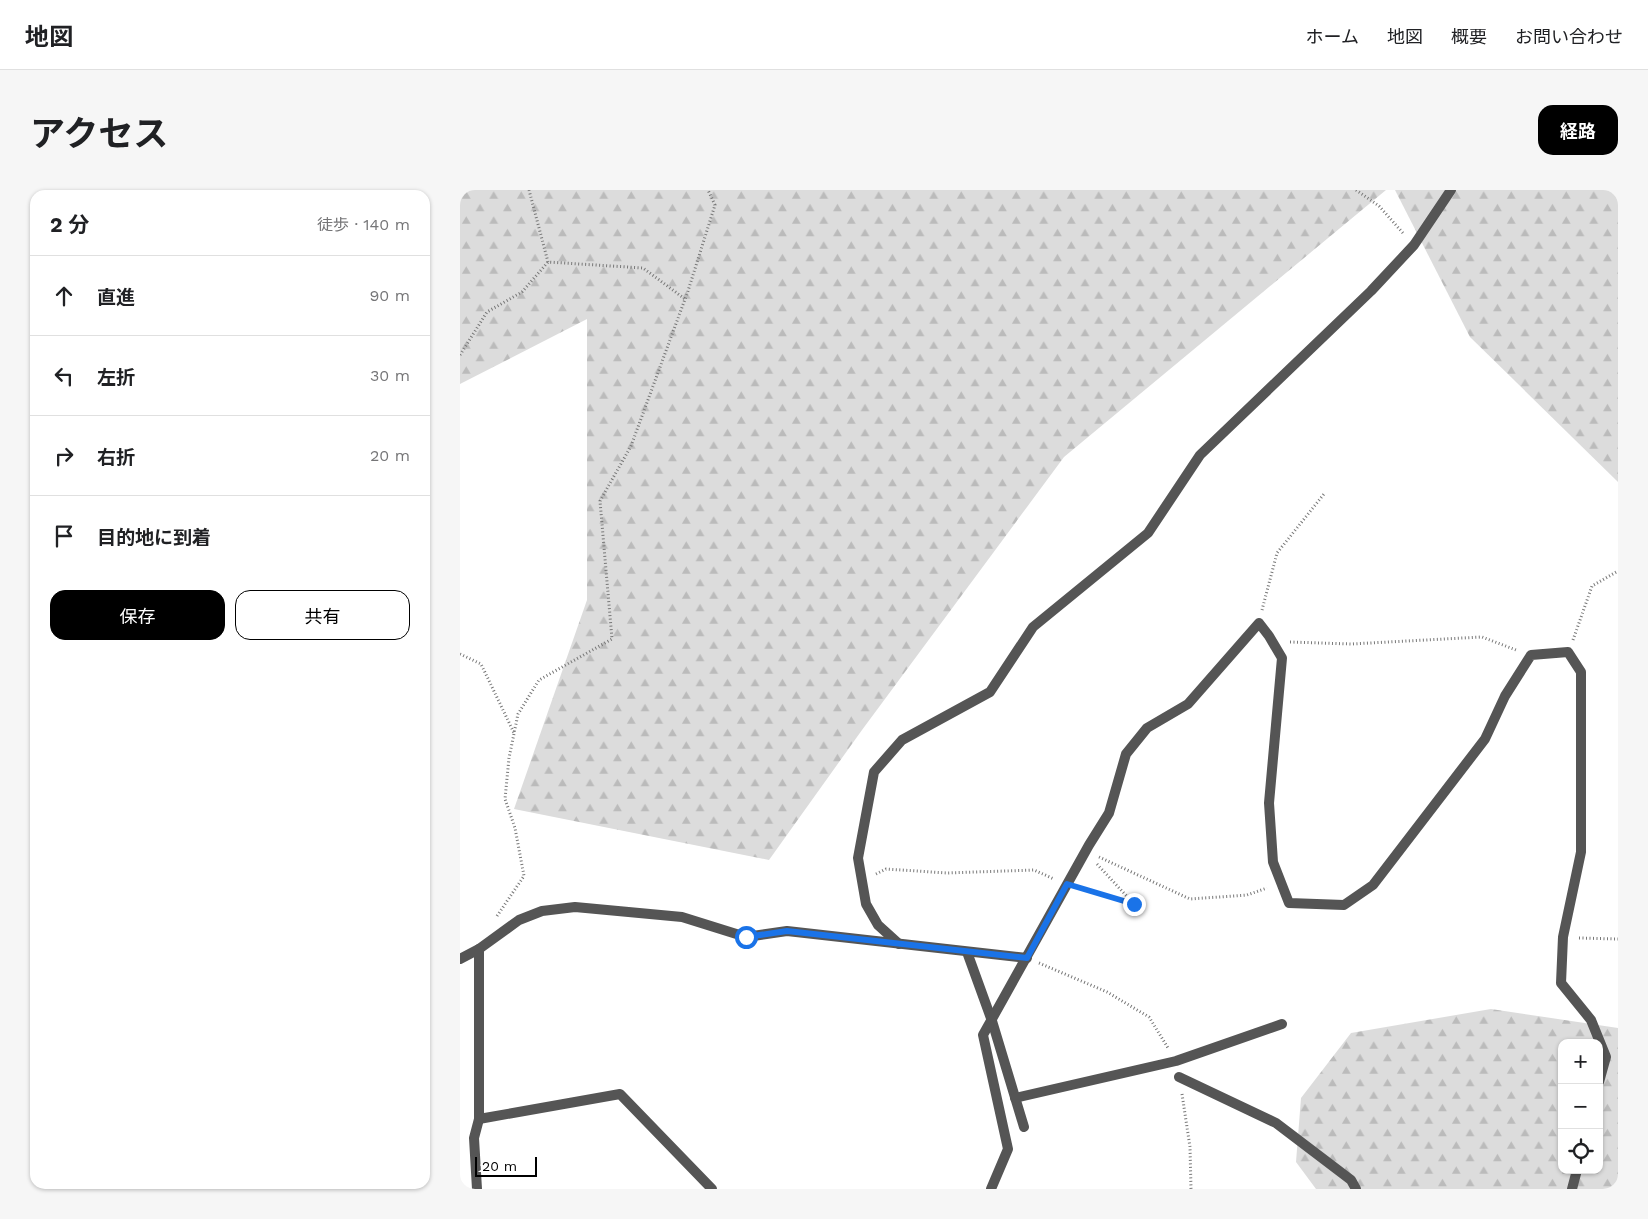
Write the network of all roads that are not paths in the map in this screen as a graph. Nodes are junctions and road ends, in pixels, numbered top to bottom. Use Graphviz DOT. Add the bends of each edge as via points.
graph roads {
  1 [pos="1451,190"];
  2 [pos="899,944"];
  3 [pos="479,948"];
  4 [pos="967,952"];
  5 [pos="1027,958"];
  6 [pos="460,959"];
  7 [pos="992,1021"];
  8 [pos="1282,1024"];
  9 [pos="1599,1039"];
  10 [pos="1603,1050"];
  11 [pos="1603,1068"];
  12 [pos="1179,1077"];
  13 [pos="1016,1098"];
  14 [pos="479,1119"];
  15 [pos="1024,1127"];
  16 [pos="1575,1174"];
  17 [pos="477,1189"];
  18 [pos="712,1189"];
  19 [pos="991,1189"];
  20 [pos="1356,1189"];
  21 [pos="1572,1189"];
  1 -- 2 [label="street" via="1414,245 1371,291 1200,455 1148,532 1032,627 990,692 902,740 874,772 858,858 866,904 878,925"];
  2 -- 3 [label="street" via="787,931 746,937 682,917 575,907 542,911 519,920"];
  2 -- 4 [label="street"];
  3 -- 6 [label="street"];
  3 -- 14 [label="street"];
  4 -- 5 [label="street"];
  4 -- 7 [label="street"];
  5 -- 7 [label="street"];
  5 -- 9 [label="street" via="1108,812 1126,754 1147,728 1188,704 1259,623 1282,658 1269,803 1273,862 1289,903 1344,905 1373,885 1485,738 1505,696 1531,655 1568,652 1581,672 1581,852 1562,937 1561,983 1591,1020"];
  7 -- 13 [label="street"];
  7 -- 19 [label="street" via="984,1035 1008,1149"];
  8 -- 13 [label="street" via="1176,1061"];
  10 -- 11 [label="street" via="1606,1057"];
  12 -- 20 [label="street" via="1276,1123 1351,1180"];
  13 -- 15 [label="street"];
  14 -- 17 [label="street" via="474,1138"];
  14 -- 18 [label="street" via="620,1094"];
  16 -- 21 [label="street"];
}
